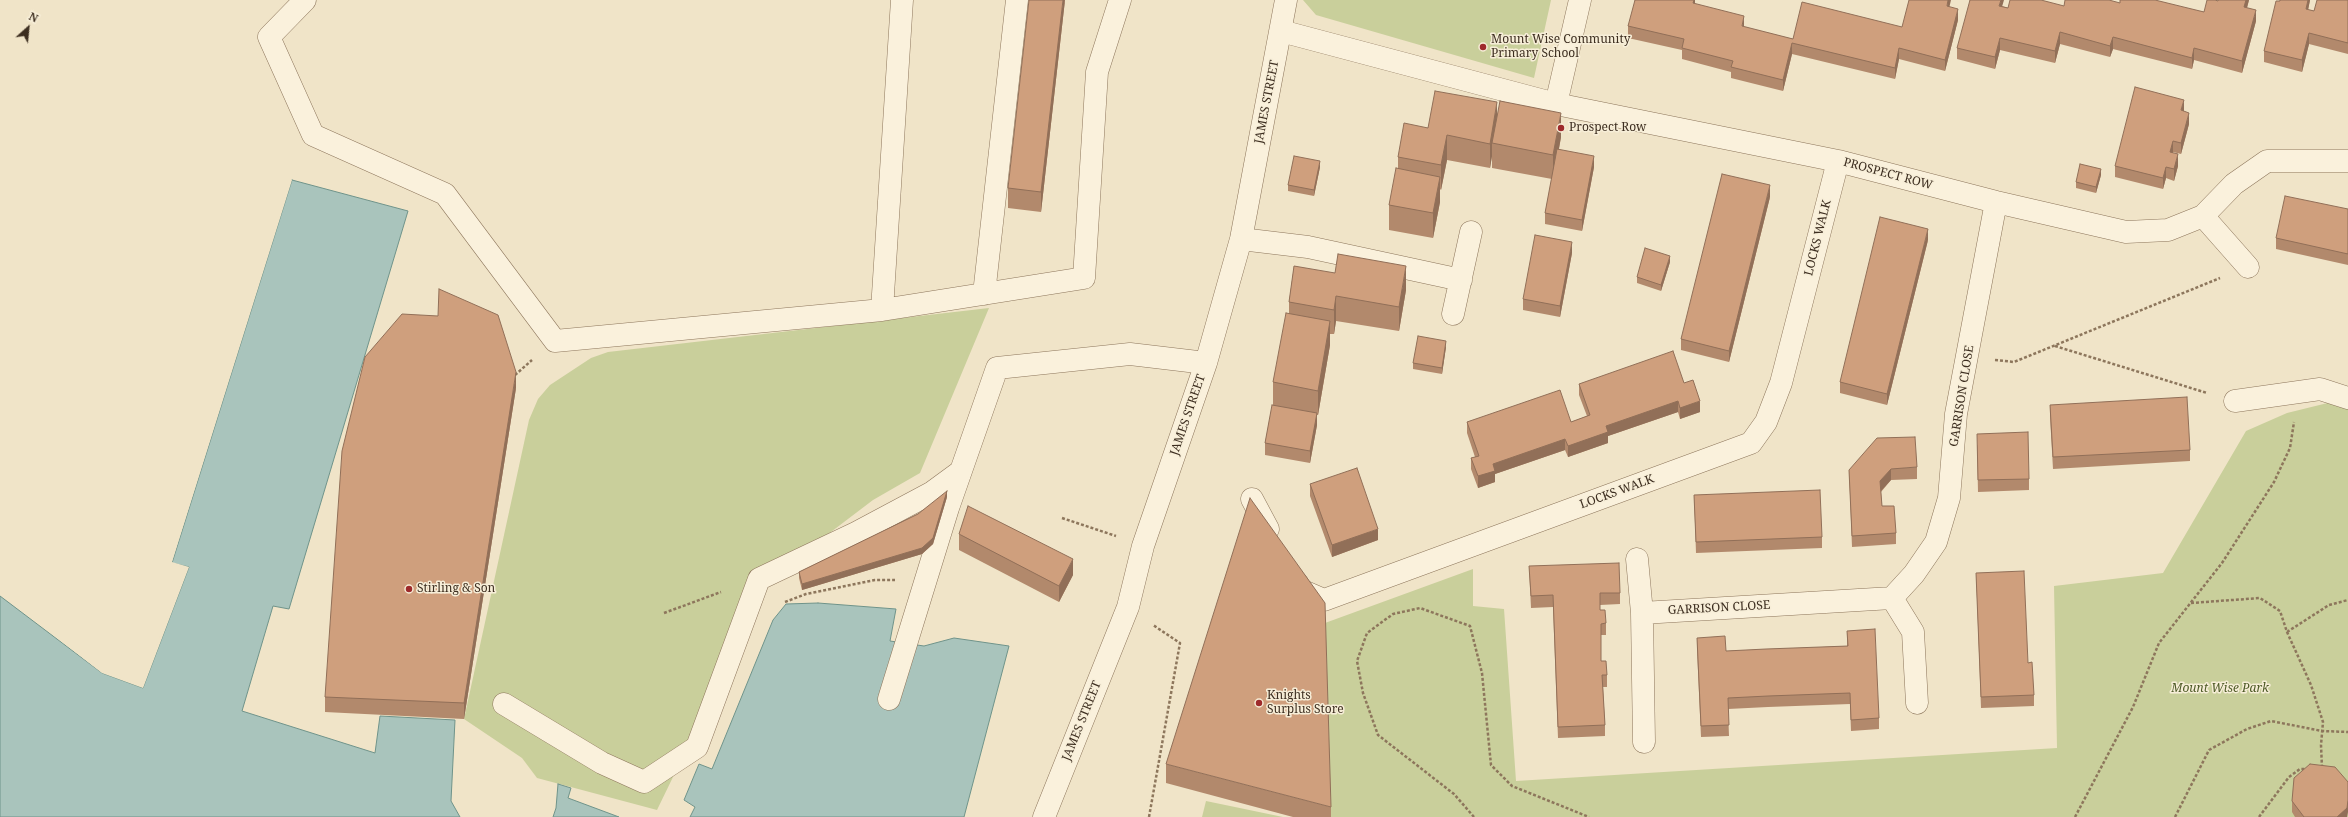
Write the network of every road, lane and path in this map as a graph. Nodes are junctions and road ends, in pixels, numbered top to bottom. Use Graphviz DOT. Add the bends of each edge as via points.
graph roads {
  1 [pos="304,0"];
  2 [pos="902,0"];
  3 [pos="1017,0"];
  4 [pos="1120,0"];
  5 [pos="1286,0"];
  6 [pos="1580,0"];
  7 [pos="1281,31"];
  8 [pos="1556,104"];
  9 [pos="1838,161"];
  10 [pos="2348,161"];
  11 [pos="1996,202"];
  12 [pos="2203,216"];
  13 [pos="1471,232"];
  14 [pos="1241,239"];
  15 [pos="2248,267"];
  16 [pos="1461,280"];
  17 [pos="984,294"];
  18 [pos="882,310"];
  19 [pos="1453,314"];
  20 [pos="555,341"];
  21 [pos="2055,346"];
  22 [pos="1967,357"];
  23 [pos="1206,363"];
  24 [pos="512,376"];
  25 [pos="2298,394"];
  26 [pos="2348,398"];
  27 [pos="2235,401"];
  28 [pos="961,471"];
  29 [pos="1252,499"];
  30 [pos="1062,518"];
  31 [pos="1143,546"];
  32 [pos="1637,559"];
  33 [pos="759,579"];
  34 [pos="925,582"];
  35 [pos="1892,598"];
  36 [pos="2348,600"];
  37 [pos="783,602"];
  38 [pos="2190,603"];
  39 [pos="1128,607"];
  40 [pos="664,613"];
  41 [pos="1642,613"];
  42 [pos="2287,632"];
  43 [pos="889,699"];
  44 [pos="1917,703"];
  45 [pos="504,704"];
  46 [pos="2322,731"];
  47 [pos="2348,732"];
  48 [pos="1644,742"];
  49 [pos="1044,817"];
  50 [pos="1149,817"];
  51 [pos="1474,817"];
  52 [pos="1589,817"];
  53 [pos="2075,817"];
  54 [pos="2175,817"];
  55 [pos="2259,817"];
  1 -- 20 [label="street" via="268,37 313,135 445,194"];
  2 -- 18 [label="street"];
  3 -- 17 [label="street"];
  4 -- 17 [label="street" via="1097,72 1084,278"];
  5 -- 7 [label="street, JAMES STREET"];
  6 -- 8 [label="street"];
  7 -- 8 [label="street, PROSPECT ROW"];
  7 -- 14 [label="street, JAMES STREET"];
  8 -- 9 [label="street, PROSPECT ROW"];
  9 -- 11 [label="street, PROSPECT ROW"];
  9 -- 29 [label="street, LOCKS WALK" via="1781,383 1766,422 1751,443 1324,600 1301,590"];
  10 -- 12 [label="street" via="2266,162 2234,184"];
  11 -- 12 [label="street, PROSPECT ROW" via="2126,232 2168,230"];
  11 -- 22 [label="street, GARRISON CLOSE"];
  12 -- 15 [label="street"];
  13 -- 16 [label="street"];
  14 -- 16 [label="street" via="1308,247"];
  14 -- 23 [label="street, JAMES STREET"];
  15 -- 21 [label="path"];
  16 -- 19 [label="street"];
  17 -- 18 [label="street"];
  18 -- 20 [label="street"];
  20 -- 24 [label="path"];
  21 -- 22 [label="path" via="2014,362"];
  21 -- 27 [label="path"];
  22 -- 35 [label="street, GARRISON CLOSE" via="1956,414 1949,498 1936,542 1914,574"];
  23 -- 28 [label="street" via="1130,354 997,368"];
  23 -- 31 [label="street, JAMES STREET"];
  25 -- 26 [label="street" via="2320,389"];
  25 -- 27 [label="street"];
  25 -- 38 [label="path" via="2290,448 2274,482 2222,563"];
  28 -- 33 [label="street" via="931,493 856,533"];
  28 -- 34 [label="street"];
  30 -- 31 [label="path"];
  31 -- 39 [label="street, JAMES STREET"];
  32 -- 41 [label="street"];
  33 -- 40 [label="path"];
  33 -- 45 [label="street" via="697,747 644,782 602,763"];
  34 -- 37 [label="path" via="912,579 875,580 806,594"];
  34 -- 43 [label="street"];
  35 -- 41 [label="street, GARRISON CLOSE"];
  35 -- 44 [label="street" via="1913,632"];
  36 -- 42 [label="path" via="2329,605"];
  38 -- 42 [label="path" via="2260,598 2280,611"];
  38 -- 53 [label="path" via="2159,643 2133,707"];
  39 -- 49 [label="street, JAMES STREET"];
  39 -- 50 [label="path" via="1180,643"];
  41 -- 48 [label="street"];
  42 -- 46 [label="path" via="2311,685 2323,722"];
  46 -- 47 [label="path"];
  46 -- 54 [label="path" via="2271,721 2247,729 2209,750"];
  46 -- 55 [label="path" via="2322,771 2300,769 2289,777"];
  51 -- 52 [label="path" via="1454,794 1378,735 1363,693 1357,661 1367,633 1393,614 1420,608 1470,626 1482,673 1491,764 1512,786"];
}
